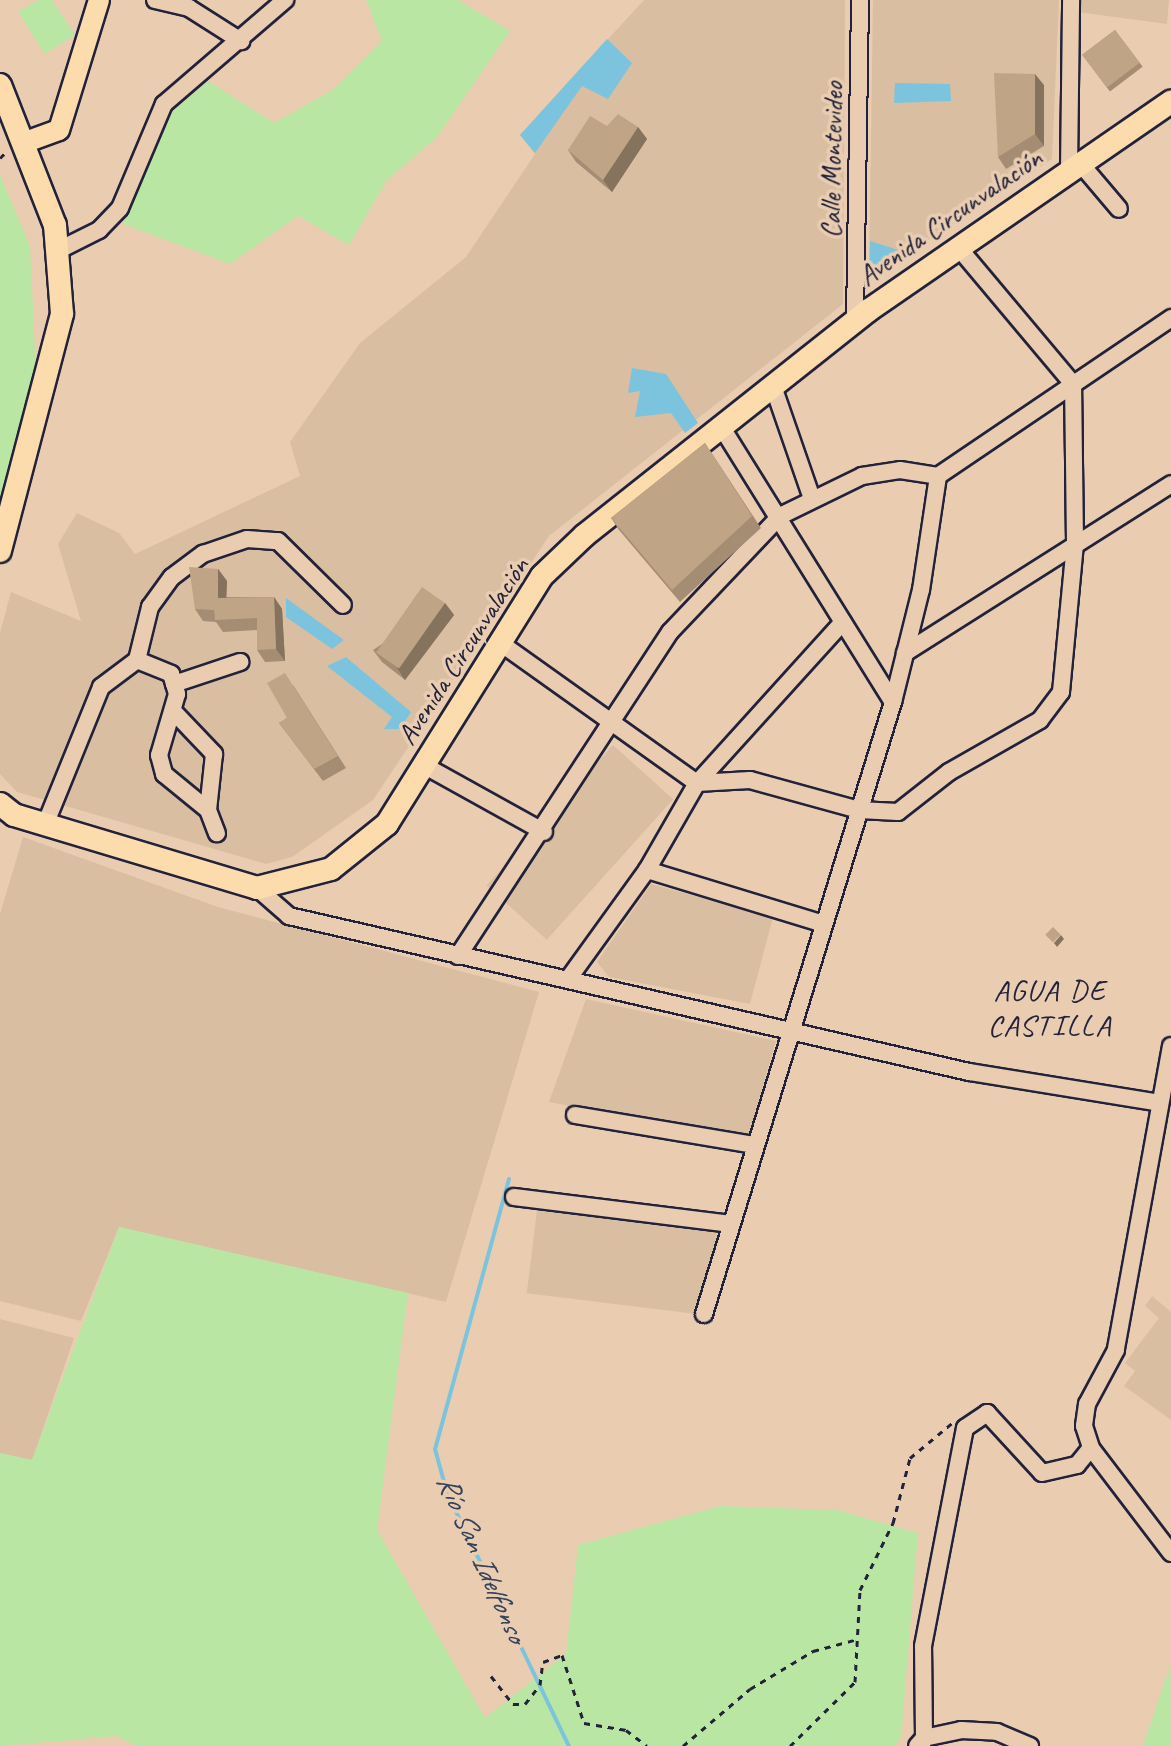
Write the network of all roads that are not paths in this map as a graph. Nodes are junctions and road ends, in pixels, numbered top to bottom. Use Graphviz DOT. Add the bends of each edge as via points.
graph roads {
  1 [pos="99,0"];
  2 [pos="155,0"];
  3 [pos="285,0"];
  4 [pos="860,0"];
  5 [pos="1071,0"];
  6 [pos="241,41"];
  7 [pos="3,99"];
  8 [pos="1171,102"];
  9 [pos="23,143"];
  10 [pos="1074,167"];
  11 [pos="1119,209"];
  12 [pos="959,248"];
  13 [pos="59,250"];
  14 [pos="1171,318"];
  15 [pos="855,320"];
  16 [pos="1073,384"];
  17 [pos="773,386"];
  18 [pos="724,431"];
  19 [pos="938,476"];
  20 [pos="1171,484"];
  21 [pos="811,496"];
  22 [pos="780,516"];
  23 [pos="1075,543"];
  24 [pos="0,551"];
  25 [pos="343,605"];
  26 [pos="843,622"];
  27 [pos="499,642"];
  28 [pos="905,653"];
  29 [pos="137,660"];
  30 [pos="240,662"];
  31 [pos="174,684"];
  32 [pos="893,702"];
  33 [pos="175,713"];
  34 [pos="609,724"];
  35 [pos="425,766"];
  36 [pos="697,783"];
  37 [pos="0,804"];
  38 [pos="208,810"];
  39 [pos="859,810"];
  40 [pos="45,825"];
  41 [pos="544,832"];
  42 [pos="217,833"];
  43 [pos="647,870"];
  44 [pos="257,888"];
  45 [pos="824,924"];
  46 [pos="458,956"];
  47 [pos="569,978"];
  48 [pos="790,1031"];
  49 [pos="1171,1046"];
  50 [pos="1168,1076"];
  51 [pos="1160,1103"];
  52 [pos="575,1115"];
  53 [pos="755,1145"];
  54 [pos="514,1197"];
  55 [pos="731,1224"];
  56 [pos="704,1314"];
  57 [pos="1091,1448"];
  58 [pos="1171,1553"];
  59 [pos="921,1743"];
  60 [pos="1030,1746"];
  1 -- 9 [label="main road" via="59,130"];
  2 -- 6 [label="street" via="189,8"];
  3 -- 6 [label="street"];
  4 -- 15 [label="street, Calle Montevideo"];
  5 -- 10 [label="street"];
  6 -- 13 [label="street" via="164,104 120,208 99,230"];
  7 -- 9 [label="highway"];
  8 -- 10 [label="highway, Avenida Circunvalación"];
  9 -- 13 [label="highway"];
  10 -- 11 [label="street"];
  10 -- 12 [label="highway, Avenida Circunvalación"];
  12 -- 15 [label="highway, Avenida Circunvalación"];
  12 -- 16 [label="street"];
  13 -- 24 [label="highway" via="62,314"];
  14 -- 16 [label="street"];
  15 -- 17 [label="highway, Avenida Circunvalación"];
  16 -- 19 [label="street"];
  16 -- 23 [label="street"];
  17 -- 18 [label="highway, Avenida Circunvalación"];
  17 -- 21 [label="street"];
  18 -- 22 [label="street"];
  18 -- 27 [label="highway, Avenida Circunvalación" via="585,535 542,576"];
  19 -- 21 [label="street" via="900,470 862,476"];
  19 -- 28 [label="street"];
  20 -- 23 [label="street"];
  21 -- 22 [label="street"];
  22 -- 26 [label="street"];
  22 -- 34 [label="street" via="670,632"];
  23 -- 28 [label="street"];
  23 -- 39 [label="street" via="1061,692 1050,710 898,812"];
  25 -- 29 [label="street" via="278,541 247,539 203,554 172,577 150,607"];
  26 -- 32 [label="street"];
  26 -- 36 [label="street"];
  27 -- 34 [label="street"];
  27 -- 35 [label="highway, Avenida Circunvalación"];
  28 -- 32 [label="street"];
  29 -- 31 [label="street" via="153,661"];
  29 -- 40 [label="street" via="101,687"];
  30 -- 31 [label="street"];
  31 -- 33 [label="street"];
  32 -- 39 [label="street"];
  33 -- 38 [label="street" via="214,754"];
  33 -- 38 [label="street" via="159,755 164,774 175,790"];
  34 -- 36 [label="street"];
  34 -- 41 [label="street"];
  35 -- 41 [label="street"];
  35 -- 44 [label="highway, Avenida Circunvalación" via="387,824 354,855 308,879"];
  36 -- 39 [label="street" via="750,780"];
  36 -- 43 [label="street"];
  37 -- 40 [label="highway, Avenida Circunvalación"];
  38 -- 42 [label="street"];
  39 -- 45 [label="street"];
  40 -- 44 [label="highway, Avenida Circunvalación"];
  41 -- 46 [label="street"];
  43 -- 45 [label="street"];
  43 -- 47 [label="street"];
  44 -- 46 [label="street" via="289,916"];
  45 -- 48 [label="street"];
  46 -- 47 [label="street"];
  47 -- 48 [label="street"];
  48 -- 51 [label="street" via="969,1072"];
  48 -- 53 [label="street"];
  49 -- 50 [label="street"];
  50 -- 51 [label="street"];
  51 -- 57 [label="street" via="1116,1350 1087,1404"];
  52 -- 53 [label="street"];
  53 -- 55 [label="street"];
  54 -- 55 [label="street"];
  55 -- 56 [label="street"];
  57 -- 58 [label="street"];
  57 -- 59 [label="street" via="1077,1465 1042,1473 996,1419 974,1416 960,1446 923,1646"];
  59 -- 60 [label="street" via="997,1732"];
}
